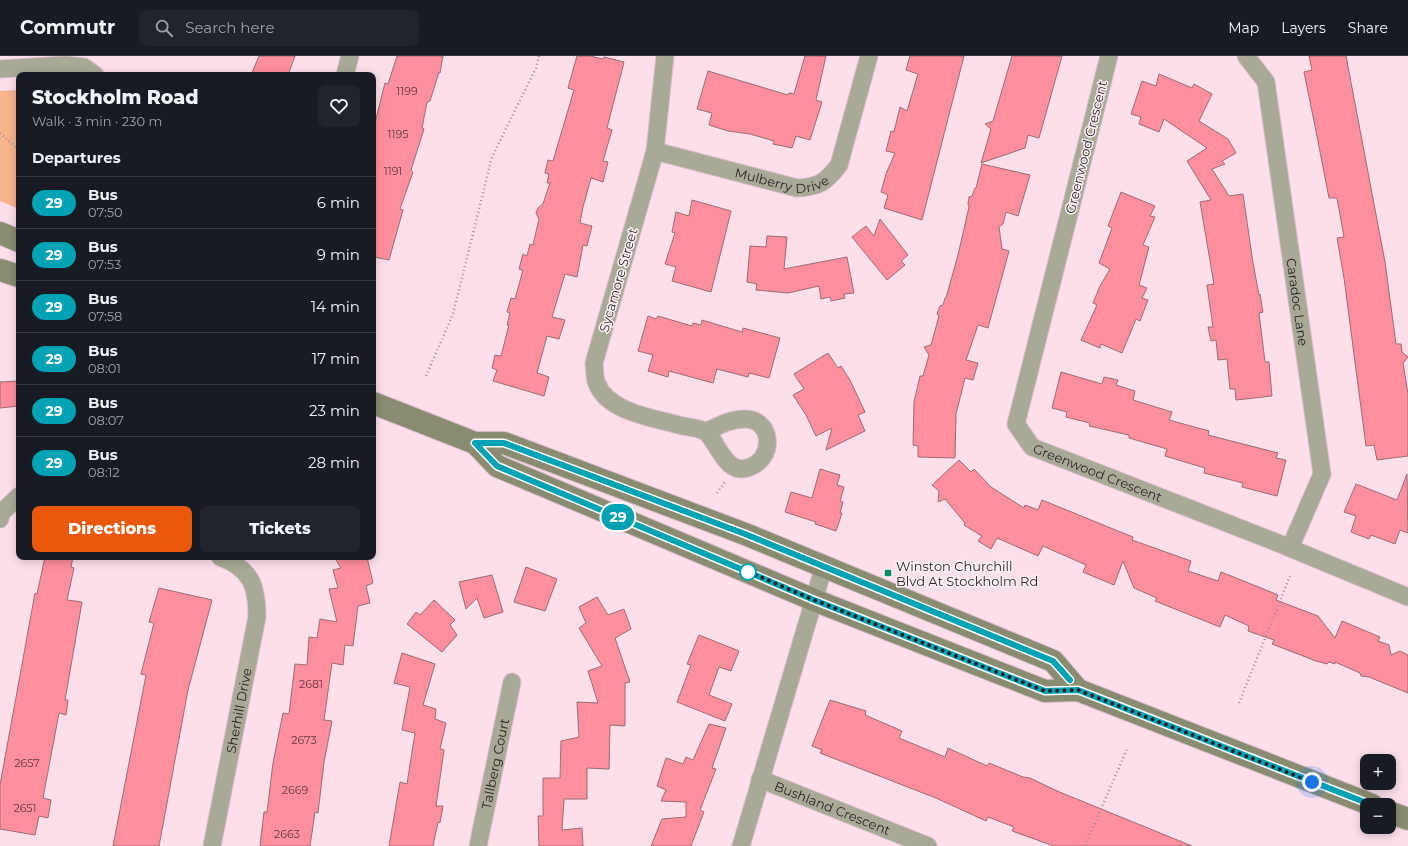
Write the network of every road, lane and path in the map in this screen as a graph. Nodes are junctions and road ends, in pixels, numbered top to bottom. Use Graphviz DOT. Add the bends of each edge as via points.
graph roads {
  1 [pos="350,56"];
  2 [pos="539,56"];
  3 [pos="665,56"];
  4 [pos="870,56"];
  5 [pos="1109,56"];
  6 [pos="1246,56"];
  7 [pos="0,69"];
  8 [pos="91,72"];
  9 [pos="346,72"];
  10 [pos="0,133"];
  11 [pos="16,147"];
  12 [pos="655,151"];
  13 [pos="0,233"];
  14 [pos="16,240"];
  15 [pos="0,270"];
  16 [pos="16,275"];
  17 [pos="426,376"];
  18 [pos="376,404"];
  19 [pos="705,432"];
  20 [pos="475,443"];
  21 [pos="16,499"];
  22 [pos="0,519"];
  23 [pos="1290,548"];
  24 [pos="225,560"];
  25 [pos="824,566"];
  26 [pos="1290,576"];
  27 [pos="1408,597"];
  28 [pos="814,600"];
  29 [pos="512,682"];
  30 [pos="1078,690"];
  31 [pos="1239,703"];
  32 [pos="1127,749"];
  33 [pos="760,779"];
  34 [pos="1360,800"];
  35 [pos="1396,815"];
  36 [pos="1408,819"];
  37 [pos="212,846"];
  38 [pos="478,846"];
  39 [pos="741,846"];
  40 [pos="928,846"];
  41 [pos="1085,846"];
  1 -- 9 [label="street"];
  2 -- 17 [label="path" via="536,68 492,157 453,314"];
  3 -- 12 [label="street, Sycamore Street"];
  4 -- 12 [label="street, Mulberry Drive" via="839,165 828,179 812,187 797,188"];
  5 -- 23 [label="street, Greenwood Crescent" via="1016,424 1032,447"];
  6 -- 23 [label="street, Caradoc Lane" via="1266,82 1322,474"];
  7 -- 8 [label="street" via="66,65 84,66"];
  10 -- 11 [label="path"];
  12 -- 19 [label="street, Sycamore Street" via="594,363 596,382 603,396 619,408"];
  13 -- 14 [label="main road"];
  15 -- 16 [label="main road"];
  18 -- 20 [label="main road"];
  20 -- 25 [label="main road" via="504,443"];
  20 -- 28 [label="main road" via="497,466"];
  21 -- 22 [label="street" via="1,513"];
  23 -- 27 [label="street, Greenwood Crescent"];
  24 -- 37 [label="street, Sherhill Drive" via="249,575 257,596 257,617"];
  25 -- 28 [label="street"];
  25 -- 30 [label="main road" via="1053,661"];
  26 -- 31 [label="path"];
  28 -- 30 [label="main road" via="1045,691"];
  28 -- 33 [label="street"];
  29 -- 38 [label="street, Tallberg Court"];
  30 -- 34 [label="main road"];
  32 -- 41 [label="path"];
  33 -- 39 [label="street"];
  33 -- 40 [label="street, Bushland Crescent"];
  35 -- 36 [label="main road"];
}
